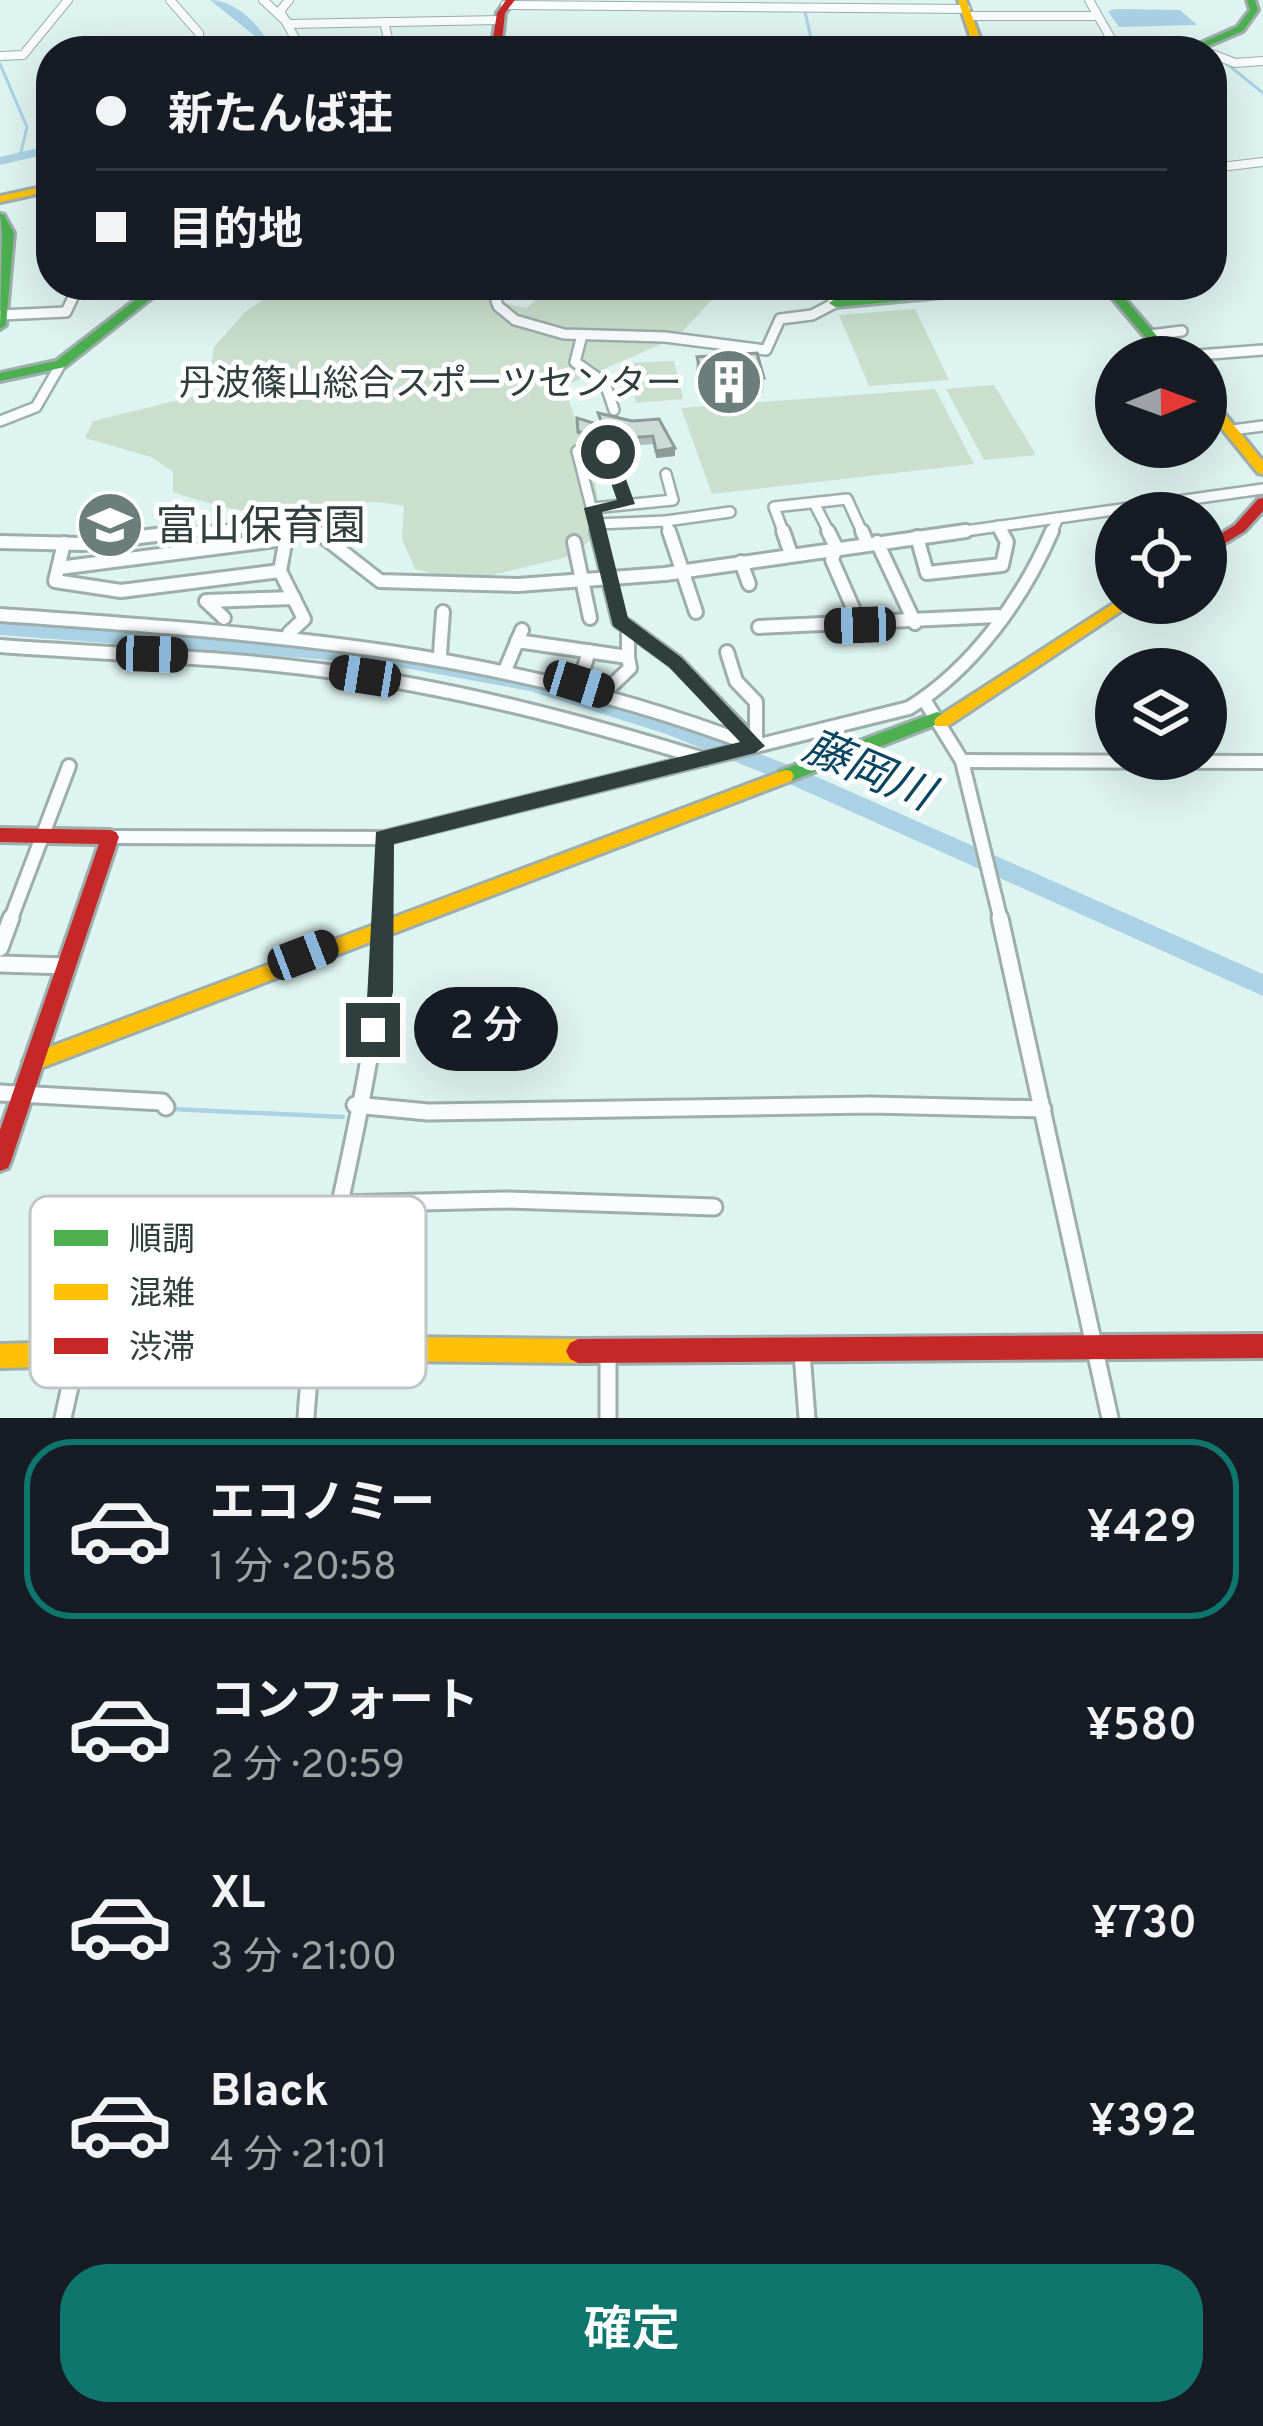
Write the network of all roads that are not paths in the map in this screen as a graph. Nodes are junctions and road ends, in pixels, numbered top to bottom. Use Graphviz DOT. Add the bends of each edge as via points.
graph roads {
  1 [pos="68,0"];
  2 [pos="170,0"];
  3 [pos="263,0"];
  4 [pos="289,0"];
  5 [pos="1089,0"];
  6 [pos="1251,0"];
  7 [pos="505,8"];
  8 [pos="965,8"];
  9 [pos="1097,16"];
  10 [pos="384,22"];
  11 [pos="289,24"];
  12 [pos="39,36"];
  13 [pos="199,36"];
  14 [pos="295,36"];
  15 [pos="387,36"];
  16 [pos="1109,36"];
  17 [pos="1220,36"];
  18 [pos="36,39"];
  19 [pos="0,56"];
  20 [pos="1227,60"];
  21 [pos="1263,61"];
  22 [pos="1263,163"];
  23 [pos="1227,167"];
  24 [pos="36,191"];
  25 [pos="0,199"];
  26 [pos="0,217"];
  27 [pos="72,300"];
  28 [pos="143,300"];
  29 [pos="495,300"];
  30 [pos="833,300"];
  31 [pos="867,300"];
  32 [pos="1120,300"];
  33 [pos="835,303"];
  34 [pos="1,315"];
  35 [pos="0,325"];
  36 [pos="1182,331"];
  37 [pos="1150,335"];
  38 [pos="581,338"];
  39 [pos="1263,350"];
  40 [pos="1227,353"];
  41 [pos="62,362"];
  42 [pos="0,377"];
  43 [pos="614,410"];
  44 [pos="0,421"];
  45 [pos="1227,424"];
  46 [pos="1263,426"];
  47 [pos="1232,430"];
  48 [pos="577,451"];
  49 [pos="608,452"];
  50 [pos="1263,470"];
  51 [pos="666,475"];
  52 [pos="1263,490"];
  53 [pos="814,502"];
  54 [pos="626,504"];
  55 [pos="592,508"];
  56 [pos="1261,511"];
  57 [pos="730,512"];
  58 [pos="1058,518"];
  59 [pos="666,521"];
  60 [pos="597,524"];
  61 [pos="290,525"];
  62 [pos="998,526"];
  63 [pos="1227,535"];
  64 [pos="917,536"];
  65 [pos="284,539"];
  66 [pos="0,542"];
  67 [pos="64,542"];
  68 [pos="574,542"];
  69 [pos="872,542"];
  70 [pos="836,547"];
  71 [pos="791,554"];
  72 [pos="741,562"];
  73 [pos="59,568"];
  74 [pos="683,571"];
  75 [pos="280,572"];
  76 [pos="612,580"];
  77 [pos="581,582"];
  78 [pos="749,584"];
  79 [pos="294,598"];
  80 [pos="443,612"];
  81 [pos="696,612"];
  82 [pos="0,615"];
  83 [pos="998,616"];
  84 [pos="224,618"];
  85 [pos="590,618"];
  86 [pos="1095,622"];
  87 [pos="915,623"];
  88 [pos="860,625"];
  89 [pos="628,627"];
  90 [pos="759,627"];
  91 [pos="289,633"];
  92 [pos="0,646"];
  93 [pos="589,651"];
  94 [pos="727,652"];
  95 [pos="440,654"];
  96 [pos="628,657"];
  97 [pos="506,668"];
  98 [pos="579,684"];
  99 [pos="605,692"];
  100 [pos="925,701"];
  101 [pos="939,720"];
  102 [pos="752,747"];
  103 [pos="710,759"];
  104 [pos="962,761"];
  105 [pos="1263,762"];
  106 [pos="69,766"];
  107 [pos="0,835"];
  108 [pos="46,836"];
  109 [pos="110,837"];
  110 [pos="384,838"];
  111 [pos="382,926"];
  112 [pos="0,949"];
  113 [pos="0,964"];
  114 [pos="67,966"];
  115 [pos="33,1062"];
  116 [pos="0,1093"];
  117 [pos="23,1093"];
  118 [pos="355,1105"];
  119 [pos="166,1107"];
  120 [pos="1043,1109"];
  121 [pos="0,1161"];
  122 [pos="340,1196"];
  123 [pos="426,1202"];
  124 [pos="714,1207"];
  125 [pos="1263,1346"];
  126 [pos="1094,1347"];
  127 [pos="426,1349"];
  128 [pos="608,1351"];
  129 [pos="802,1353"];
  130 [pos="30,1355"];
  131 [pos="0,1356"];
  132 [pos="70,1388"];
  133 [pos="308,1388"];
  134 [pos="63,1418"];
  135 [pos="306,1418"];
  136 [pos="608,1418"];
  137 [pos="807,1418"];
  138 [pos="1110,1418"];
  1 -- 12 [label="street"];
  2 -- 13 [label="street"];
  3 -- 11 [label="street"];
  4 -- 11 [label="street" via="280,10"];
  5 -- 9 [label="street"];
  6 -- 17 [label="street" via="1248,22"];
  7 -- 8 [label="street"];
  7 -- 10 [label="street"];
  8 -- 9 [label="street"];
  9 -- 16 [label="street"];
  10 -- 11 [label="street"];
  10 -- 15 [label="street"];
  11 -- 14 [label="street"];
  18 -- 19 [label="street" via="23,55"];
  20 -- 21 [label="street"];
  22 -- 23 [label="street"];
  24 -- 25 [label="street"];
  26 -- 34 [label="street" via="8,232"];
  27 -- 34 [label="street" via="66,312"];
  28 -- 41 [label="street"];
  29 -- 38 [label="street" via="511,314"];
  30 -- 33 [label="street"];
  31 -- 33 [label="street"];
  32 -- 37 [label="street"];
  33 -- 38 [label="street" via="780,319 766,350 738,353 663,337"];
  34 -- 35 [label="street"];
  36 -- 37 [label="street"];
  38 -- 43 [label="street" via="575,362 605,383"];
  39 -- 40 [label="street"];
  41 -- 42 [label="street"];
  41 -- 44 [label="street" via="36,407"];
  45 -- 47 [label="street"];
  46 -- 47 [label="street"];
  47 -- 50 [label="street"];
  48 -- 55 [label="street"];
  49 -- 54 [label="street"];
  51 -- 54 [label="street" via="673,500"];
  52 -- 58 [label="street"];
  53 -- 69 [label="street" via="847,499"];
  53 -- 70 [label="street"];
  53 -- 71 [label="street" via="774,507"];
  54 -- 55 [label="street"];
  55 -- 60 [label="street"];
  56 -- 63 [label="street"];
  57 -- 59 [label="street"];
  58 -- 62 [label="street"];
  58 -- 83 [label="street" via="1047,549"];
  59 -- 60 [label="street"];
  59 -- 74 [label="street"];
  60 -- 76 [label="street"];
  61 -- 65 [label="street"];
  61 -- 67 [label="street"];
  61 -- 77 [label="street" via="316,531 356,568 398,585"];
  62 -- 64 [label="street"];
  62 -- 64 [label="street" via="1007,542 1003,565 926,574"];
  64 -- 69 [label="street"];
  65 -- 73 [label="street"];
  65 -- 75 [label="street"];
  66 -- 67 [label="street"];
  67 -- 73 [label="street"];
  68 -- 77 [label="street"];
  69 -- 70 [label="street"];
  69 -- 87 [label="street"];
  70 -- 71 [label="street"];
  70 -- 88 [label="street" via="832,560"];
  71 -- 72 [label="street"];
  72 -- 74 [label="street"];
  72 -- 78 [label="street"];
  73 -- 75 [label="street" via="55,581 121,591"];
  74 -- 76 [label="street"];
  74 -- 81 [label="street"];
  75 -- 79 [label="street"];
  76 -- 77 [label="street"];
  76 -- 89 [label="street" via="619,621"];
  77 -- 85 [label="street"];
  79 -- 84 [label="street" via="206,602"];
  79 -- 91 [label="street" via="304,620"];
  80 -- 95 [label="street"];
  82 -- 91 [label="street"];
  83 -- 87 [label="street"];
  83 -- 100 [label="street"];
  86 -- 101 [label="street"];
  87 -- 88 [label="street"];
  88 -- 90 [label="street"];
  89 -- 96 [label="street"];
  89 -- 102 [label="street" via="676,662"];
  91 -- 95 [label="street"];
  92 -- 103 [label="street" via="177,655 409,683 583,720"];
  93 -- 96 [label="street"];
  93 -- 97 [label="street" via="519,635"];
  93 -- 98 [label="street"];
  94 -- 102 [label="street" via="736,681 757,702"];
  95 -- 97 [label="street"];
  96 -- 99 [label="street" via="629,668"];
  97 -- 98 [label="street"];
  98 -- 99 [label="street"];
  99 -- 102 [label="street"];
  100 -- 101 [label="street"];
  100 -- 102 [label="street"];
  101 -- 104 [label="street"];
  101 -- 111 [label="street"];
  102 -- 103 [label="street"];
  103 -- 110 [label="street"];
  104 -- 105 [label="street"];
  104 -- 120 [label="street"];
  106 -- 108 [label="street"];
  107 -- 108 [label="street"];
  108 -- 109 [label="street"];
  108 -- 112 [label="street"];
  109 -- 110 [label="street"];
  109 -- 114 [label="street"];
  110 -- 111 [label="street"];
  111 -- 115 [label="street"];
  111 -- 118 [label="street" via="382,992"];
  113 -- 114 [label="street"];
  114 -- 115 [label="street"];
  115 -- 117 [label="street"];
  116 -- 117 [label="street"];
  117 -- 119 [label="street"];
  117 -- 121 [label="street"];
  118 -- 120 [label="street" via="428,1112"];
  118 -- 122 [label="street"];
  120 -- 126 [label="street"];
  123 -- 124 [label="street"];
  125 -- 126 [label="street"];
  126 -- 129 [label="street"];
  126 -- 138 [label="street"];
  127 -- 128 [label="street"];
  128 -- 129 [label="street"];
  128 -- 136 [label="street"];
  129 -- 137 [label="street"];
  130 -- 131 [label="street"];
  132 -- 134 [label="street"];
  133 -- 135 [label="street"];
}
